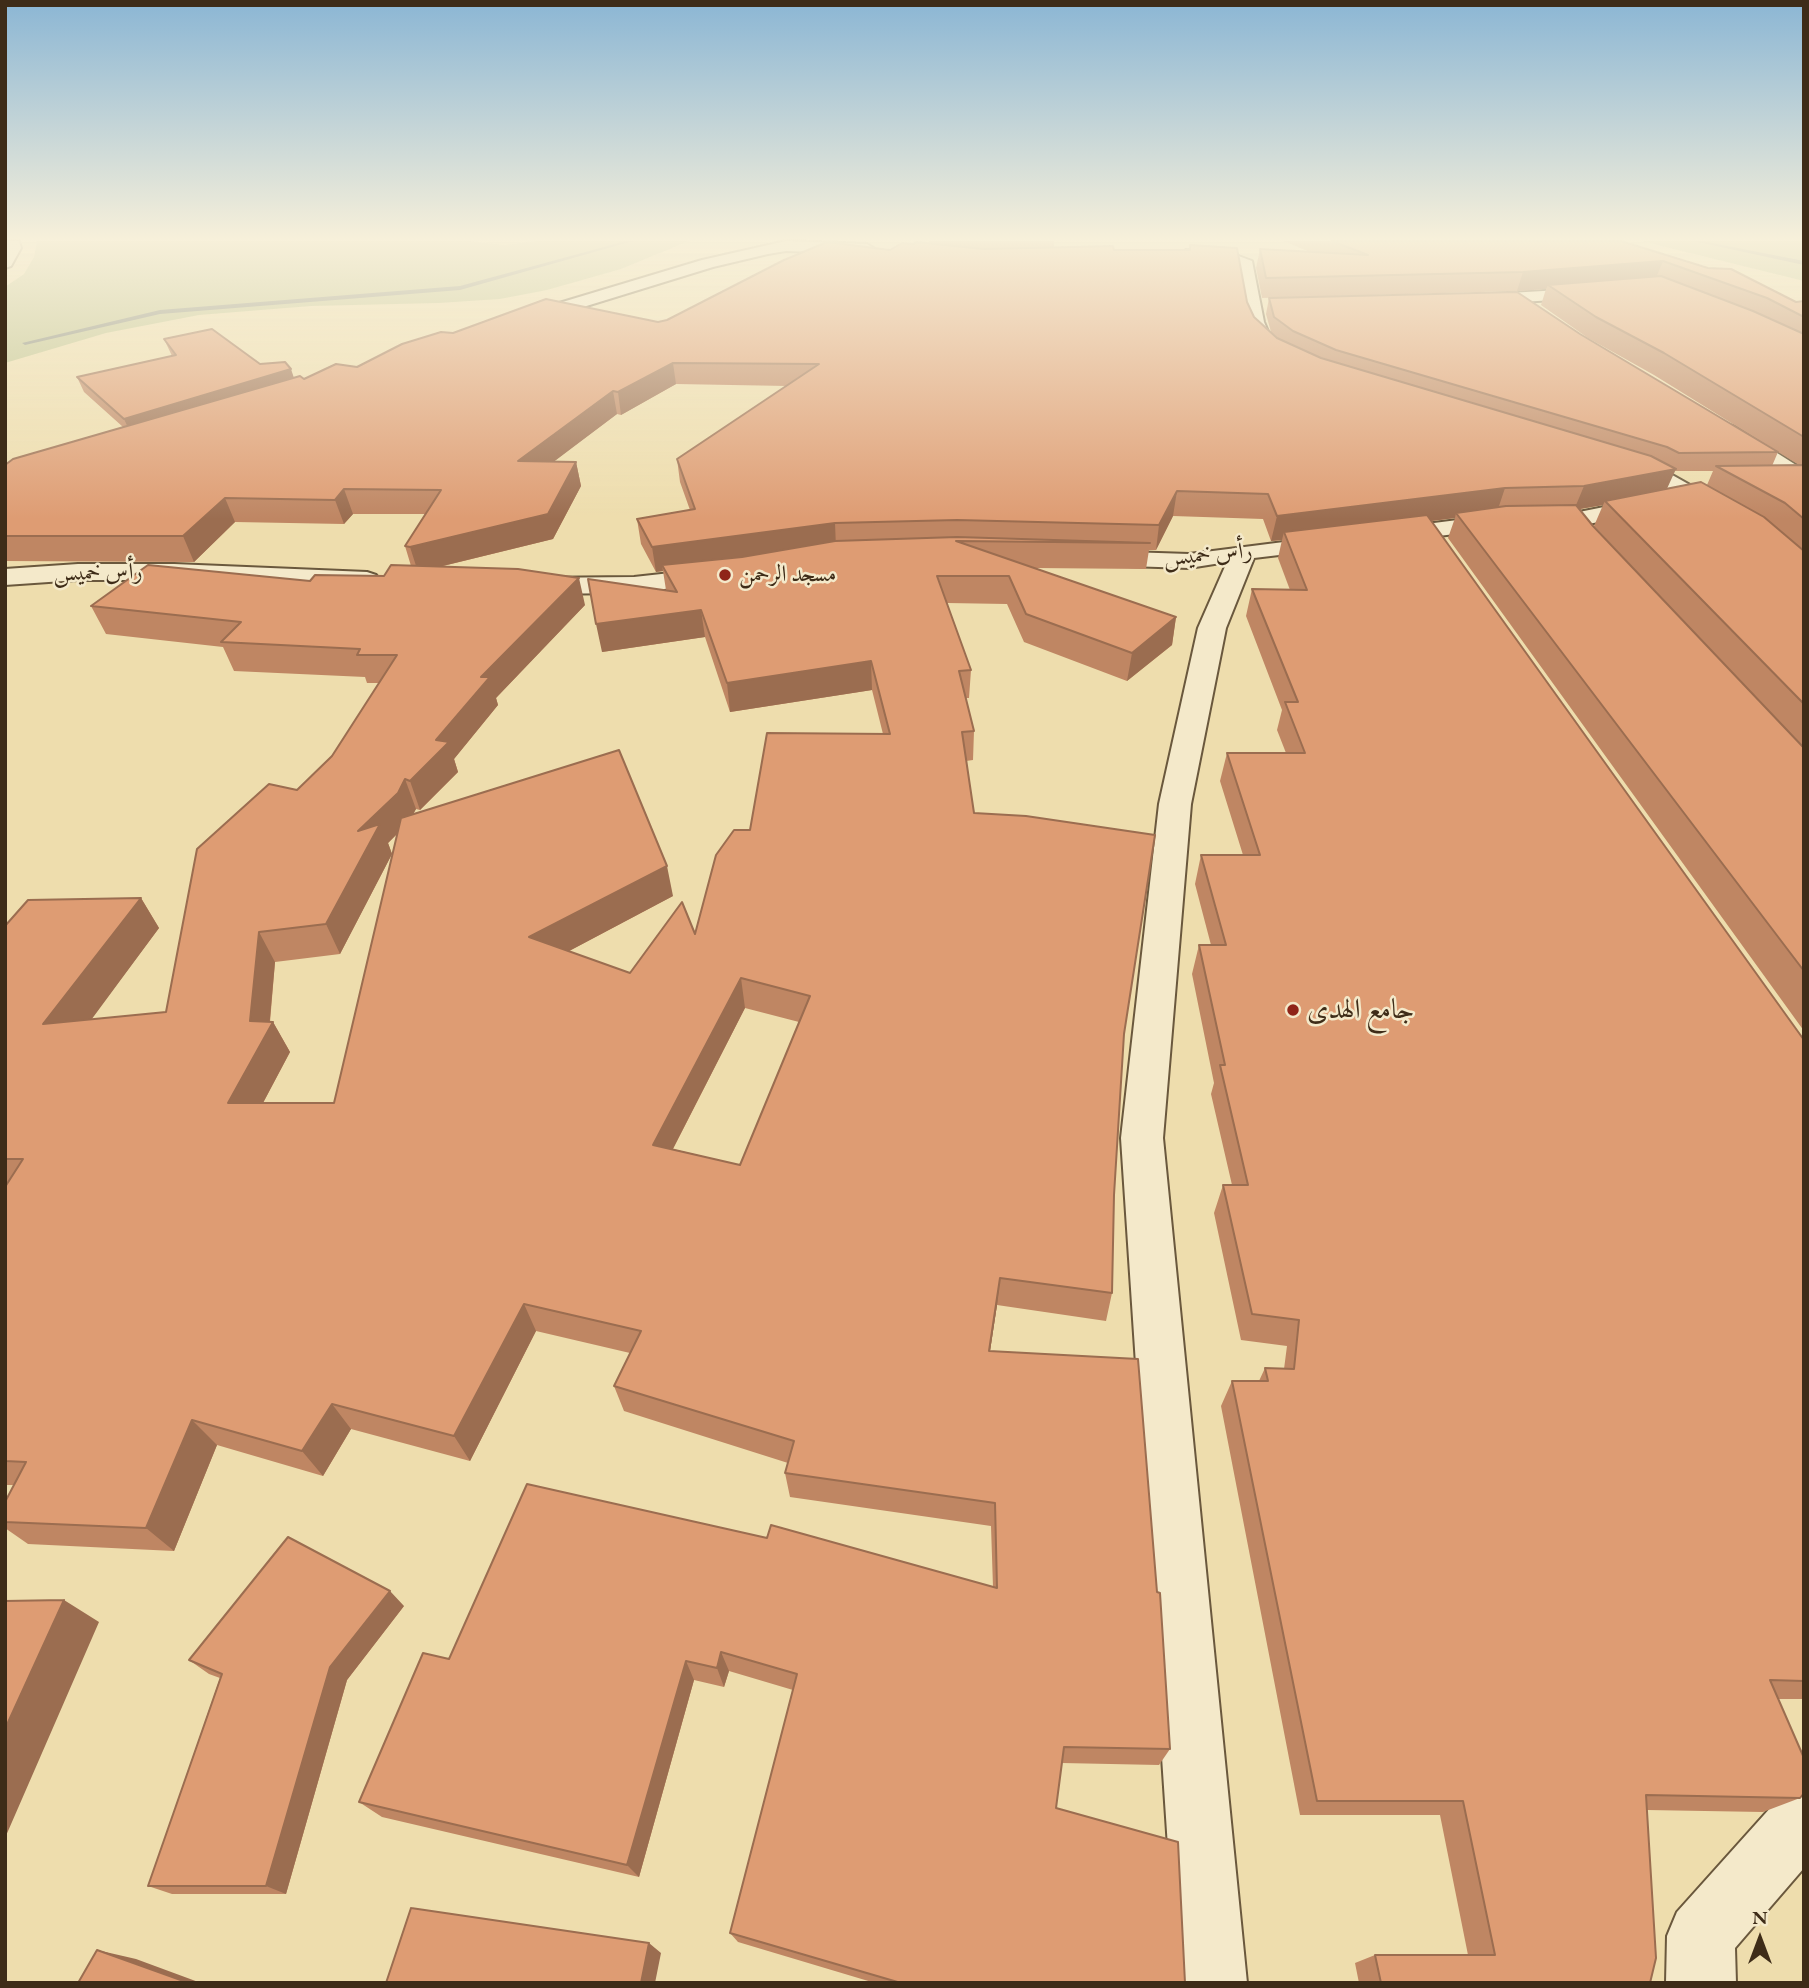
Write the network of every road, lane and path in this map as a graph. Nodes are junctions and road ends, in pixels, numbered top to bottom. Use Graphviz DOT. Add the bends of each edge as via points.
graph roads {
  1 [pos="1260,334"];
  2 [pos="1303,363"];
  3 [pos="1710,420"];
  4 [pos="1598,455"];
  5 [pos="1804,480"];
  6 [pos="1763,481"];
  7 [pos="1702,488"];
  8 [pos="1574,520"];
  9 [pos="1593,545"];
  10 [pos="1244,551"];
  11 [pos="1079,558"];
  12 [pos="744,573"];
  13 [pos="1804,574"];
  14 [pos="5,577"];
  15 [pos="395,581"];
  16 [pos="500,586"];
  17 [pos="1804,1819"];
  18 [pos="1212,1983"];
  19 [pos="1701,1983"];
  1 -- 2 [label="street" via="1281,353"];
  3 -- 5 [label="street"];
  4 -- 7 [label="street" via="1668,481"];
  5 -- 6 [label="street"];
  7 -- 8 [label="street, رأس خميس"];
  7 -- 13 [label="street"];
  8 -- 9 [label="street"];
  8 -- 10 [label="street, رأس خميس" via="1497,522 1436,543"];
  10 -- 11 [label="street, رأس خميس" via="1189,561"];
  10 -- 18 [label="street" via="1212,628 1175,804 1142,1138"];
  12 -- 16 [label="street" via="634,585"];
  14 -- 15 [label="street, رأس خميس" via="174,572"];
  17 -- 19 [label="street" via="1701,1936"];
}
